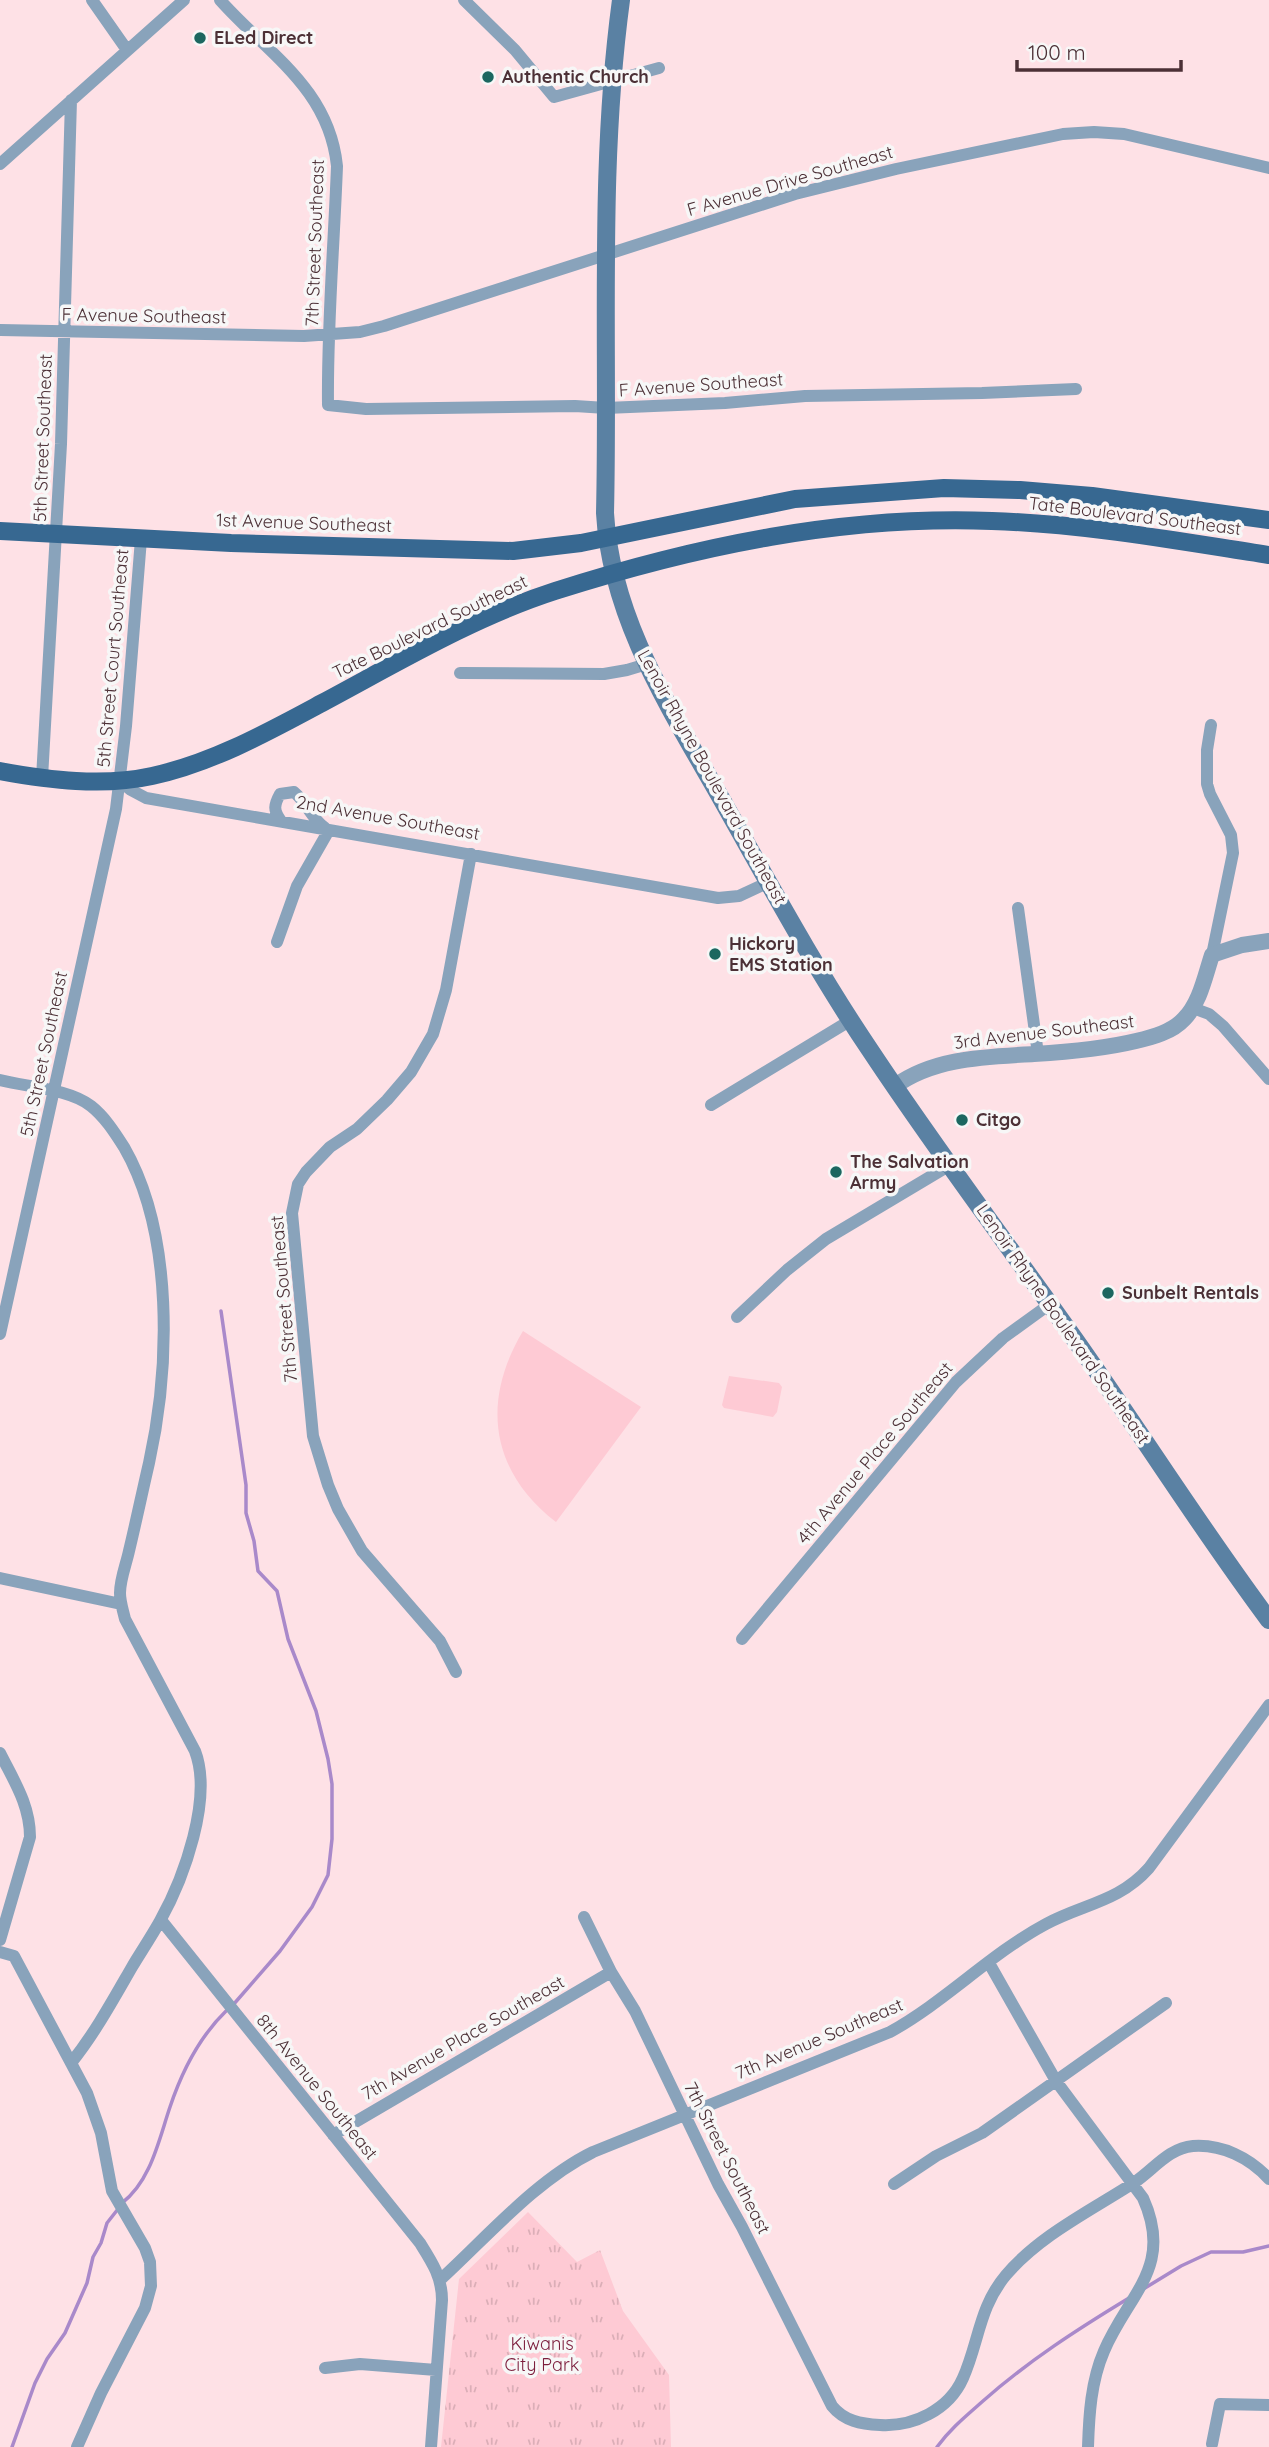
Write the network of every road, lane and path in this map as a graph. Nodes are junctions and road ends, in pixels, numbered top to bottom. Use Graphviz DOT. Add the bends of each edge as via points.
graph roads {
  1 [pos="92,0"];
  2 [pos="184,0"];
  3 [pos="220,0"];
  4 [pos="464,0"];
  5 [pos="621,0"];
  6 [pos="127,50"];
  7 [pos="659,68"];
  8 [pos="612,80"];
  9 [pos="71,100"];
  10 [pos="0,164"];
  11 [pos="1269,168"];
  12 [pos="607,255"];
  13 [pos="0,330"];
  14 [pos="65,332"];
  15 [pos="330,335"];
  16 [pos="1076,389"];
  17 [pos="328,405"];
  18 [pos="606,408"];
  19 [pos="1269,520"];
  20 [pos="0,531"];
  21 [pos="57,534"];
  22 [pos="607,538"];
  23 [pos="141,539"];
  24 [pos="1269,555"];
  25 [pos="614,573"];
  26 [pos="647,664"];
  27 [pos="460,673"];
  28 [pos="1211,725"];
  29 [pos="0,771"];
  30 [pos="42,778"];
  31 [pos="120,781"];
  32 [pos="281,821"];
  33 [pos="329,830"];
  34 [pos="471,854"];
  35 [pos="769,882"];
  36 [pos="1018,908"];
  37 [pos="1269,941"];
  38 [pos="277,942"];
  39 [pos="1212,956"];
  40 [pos="1193,1008"];
  41 [pos="851,1020"];
  42 [pos="1038,1054"];
  43 [pos="1269,1079"];
  44 [pos="0,1080"];
  45 [pos="895,1086"];
  46 [pos="55,1092"];
  47 [pos="711,1105"];
  48 [pos="950,1165"];
  49 [pos="1049,1304"];
  50 [pos="737,1317"];
  51 [pos="0,1334"];
  52 [pos="0,1578"];
  53 [pos="121,1604"];
  54 [pos="1269,1620"];
  55 [pos="742,1639"];
  56 [pos="456,1672"];
  57 [pos="1269,1705"];
  58 [pos="0,1753"];
  59 [pos="584,1917"];
  60 [pos="161,1920"];
  61 [pos="0,1940"];
  62 [pos="0,1952"];
  63 [pos="989,1963"];
  64 [pos="611,1972"];
  65 [pos="1166,2003"];
  66 [pos="71,2063"];
  67 [pos="1056,2081"];
  68 [pos="685,2117"];
  69 [pos="333,2135"];
  70 [pos="1269,2179"];
  71 [pos="894,2184"];
  72 [pos="1132,2184"];
  73 [pos="440,2280"];
  74 [pos="325,2368"];
  75 [pos="436,2370"];
  76 [pos="1269,2405"];
  77 [pos="1212,2444"];
  78 [pos="76,2447"];
  79 [pos="431,2447"];
  80 [pos="1088,2447"];
  1 -- 6 [label="street"];
  2 -- 6 [label="street"];
  3 -- 15 [label="street, 7th Street Southeast" via="292,70 330,130 337,166"];
  4 -- 8 [label="street" via="554,97"];
  5 -- 8 [label="main road, Lenoir Rhyne Boulevard Southeast"];
  6 -- 9 [label="street"];
  7 -- 8 [label="street"];
  8 -- 12 [label="main road, Lenoir Rhyne Boulevard Southeast"];
  9 -- 10 [label="street"];
  9 -- 14 [label="street, 5th Street Southeast"];
  11 -- 12 [label="street, F Avenue Drive Southeast" via="1124,134 1063,134 823,187"];
  12 -- 15 [label="street, F Avenue Drive Southeast" via="384,326"];
  12 -- 18 [label="main road, Lenoir Rhyne Boulevard Southeast"];
  13 -- 14 [label="street, F Avenue Southeast"];
  14 -- 15 [label="street, F Avenue Southeast"];
  14 -- 21 [label="street, 5th Street Southeast"];
  15 -- 17 [label="street, 7th Street Southeast"];
  16 -- 18 [label="street, F Avenue Southeast" via="805,396"];
  17 -- 18 [label="street, F Avenue Southeast" via="366,409"];
  18 -- 22 [label="main road, Lenoir Rhyne Boulevard Southeast"];
  19 -- 22 [label="main road, Tate Boulevard Southeast" via="1092,496 943,488 795,499"];
  20 -- 21 [label="main road, 1st Avenue Southeast"];
  21 -- 23 [label="main road, 1st Avenue Southeast"];
  21 -- 30 [label="street, 5th Street Southeast"];
  22 -- 23 [label="main road, 1st Avenue Southeast" via="499,551"];
  22 -- 25 [label="main road, Lenoir Rhyne Boulevard Southeast"];
  23 -- 31 [label="street, 5th Street Court Southeast"];
  24 -- 25 [label="main road, Tate Boulevard Southeast" via="1088,527 940,521 817,529 728,544"];
  25 -- 26 [label="main road, Lenoir Rhyne Boulevard Southeast"];
  25 -- 31 [label="main road, Tate Boulevard Southeast" via="479,622 228,750 170,771"];
  26 -- 27 [label="street" via="604,674"];
  26 -- 35 [label="main road, Lenoir Rhyne Boulevard Southeast"];
  28 -- 39 [label="street" via="1207,783 1231,835 1233,853"];
  29 -- 30 [label="main road, 2nd Avenue Southeast"];
  30 -- 31 [label="main road, 2nd Avenue Southeast"];
  31 -- 32 [label="street, 2nd Avenue Southeast" via="146,797"];
  31 -- 46 [label="street, 5th Street Southeast"];
  32 -- 33 [label="street, 2nd Avenue Southeast"];
  32 -- 33 [label="street" via="274,806 280,794 293,792"];
  33 -- 34 [label="street, 2nd Avenue Southeast"];
  33 -- 38 [label="street" via="297,886"];
  34 -- 35 [label="street, 2nd Avenue Southeast" via="718,898 739,896"];
  34 -- 56 [label="street, 7th Street Southeast" via="446,990 433,1034 411,1072 387,1100 306,1172 298,1184 292,1213 313,1436 328,1485 362,1551 440,1641"];
  35 -- 41 [label="main road, Lenoir Rhyne Boulevard Southeast"];
  36 -- 42 [label="street"];
  37 -- 39 [label="street"];
  39 -- 40 [label="street"];
  40 -- 42 [label="street, 3rd Avenue Southeast" via="1173,1029 1140,1040"];
  40 -- 43 [label="street" via="1223,1026"];
  41 -- 45 [label="main road, Lenoir Rhyne Boulevard Southeast"];
  41 -- 47 [label="street"];
  42 -- 45 [label="street, 3rd Avenue Southeast" via="958,1061 920,1071"];
  44 -- 46 [label="street"];
  45 -- 48 [label="main road, Lenoir Rhyne Boulevard Southeast"];
  46 -- 51 [label="street, 5th Street Southeast"];
  46 -- 53 [label="street" via="90,1105 118,1137 145,1192 158,1247 159,1399"];
  48 -- 49 [label="main road, Lenoir Rhyne Boulevard Southeast"];
  48 -- 50 [label="street" via="826,1239"];
  49 -- 54 [label="main road, Lenoir Rhyne Boulevard Southeast"];
  49 -- 55 [label="street, 4th Avenue Place Southeast" via="1003,1338 956,1382"];
  52 -- 53 [label="street"];
  53 -- 60 [label="street" via="195,1751 201,1772 191,1840"];
  57 -- 63 [label="street, 7th Avenue Southeast" via="1140,1878 1112,1898 1046,1924"];
  58 -- 61 [label="street" via="30,1821 30,1837"];
  59 -- 64 [label="street, 7th Street Southeast"];
  60 -- 66 [label="street" via="88,2043"];
  60 -- 69 [label="street, 8th Avenue Southeast"];
  62 -- 66 [label="street" via="14,1956"];
  63 -- 67 [label="street"];
  63 -- 68 [label="street, 7th Avenue Southeast" via="890,2032"];
  64 -- 68 [label="street, 7th Street Southeast" via="635,2011"];
  64 -- 69 [label="street, 7th Avenue Place Southeast"];
  65 -- 67 [label="street"];
  66 -- 78 [label="street" via="97,2119 112,2191 150,2262 151,2286 145,2308"];
  67 -- 71 [label="street" via="982,2133"];
  67 -- 72 [label="street"];
  68 -- 72 [label="street, 7th Street Southeast" via="832,2406 840,2415 868,2424 916,2420 942,2406 963,2379 986,2305 1006,2274 1050,2238"];
  68 -- 73 [label="street, 7th Avenue Southeast" via="569,2164"];
  69 -- 73 [label="street, 8th Avenue Southeast" via="420,2243"];
  70 -- 72 [label="street" via="1231,2152 1191,2146 1171,2152"];
  72 -- 80 [label="street" via="1149,2212 1154,2251 1147,2276 1098,2368"];
  73 -- 75 [label="street"];
  74 -- 75 [label="street" via="360,2364"];
  75 -- 79 [label="street"];
  76 -- 77 [label="street" via="1220,2404"];
}
